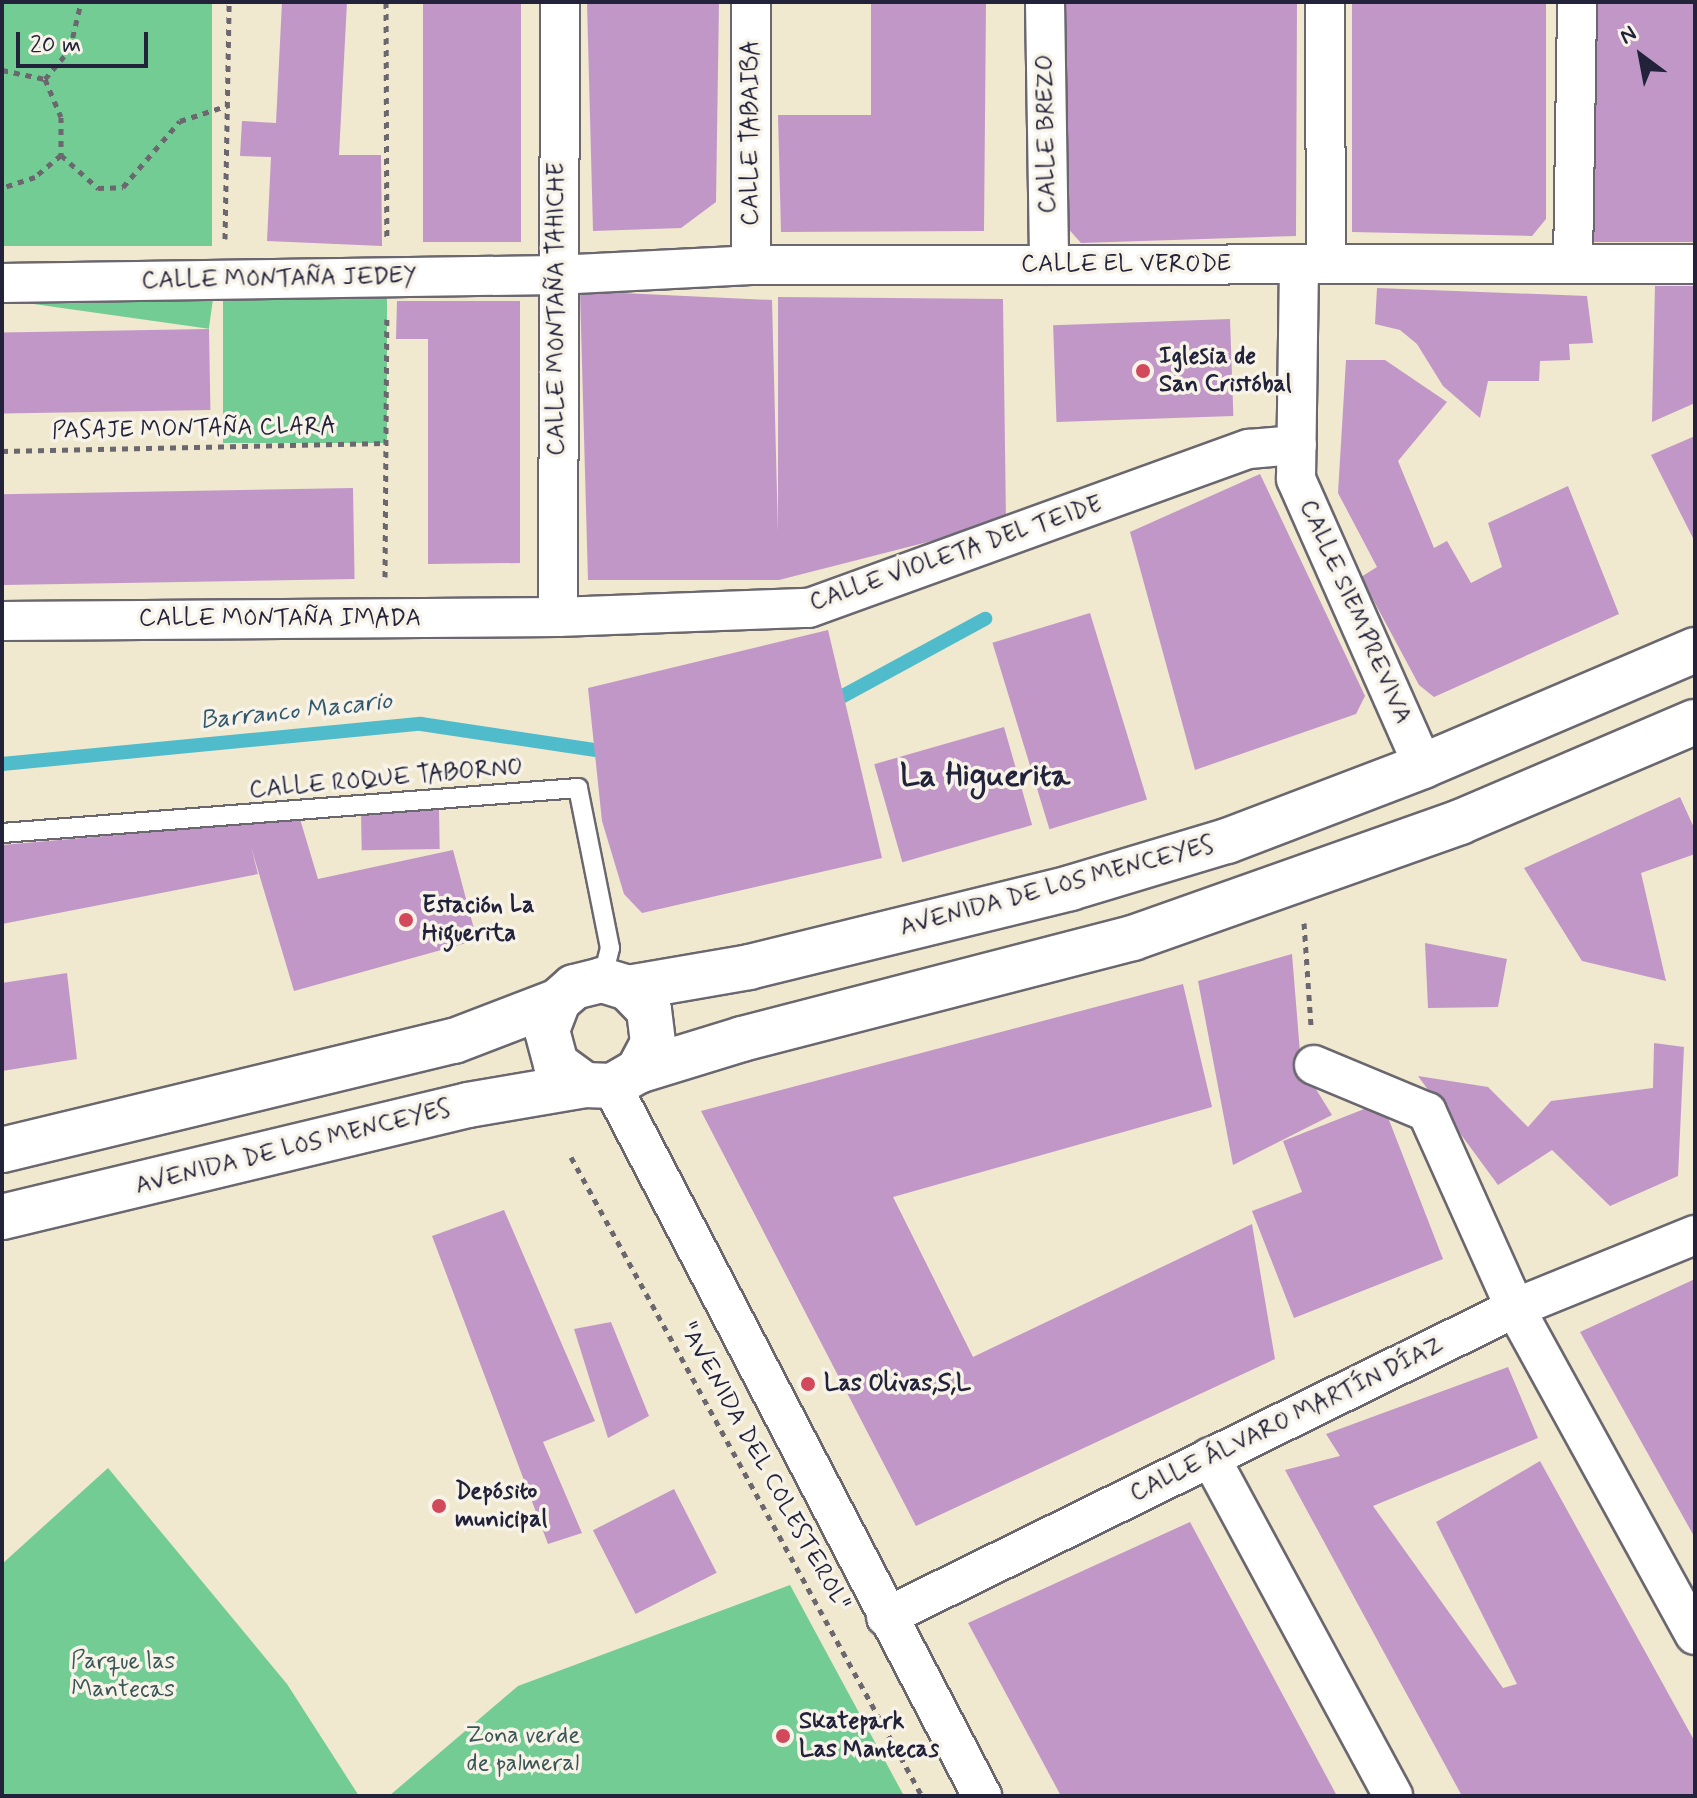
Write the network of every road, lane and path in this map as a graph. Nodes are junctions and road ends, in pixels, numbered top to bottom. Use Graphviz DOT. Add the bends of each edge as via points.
graph roads {
  1 [pos="81,2"];
  2 [pos="229,2"];
  3 [pos="386,2"];
  4 [pos="560,2"];
  5 [pos="751,2"];
  6 [pos="1045,2"];
  7 [pos="1325,2"];
  8 [pos="1577,2"];
  9 [pos="2,70"];
  10 [pos="45,79"];
  11 [pos="229,105"];
  12 [pos="61,155"];
  13 [pos="2,188"];
  14 [pos="1573,263"];
  15 [pos="1312,264"];
  16 [pos="1695,264"];
  17 [pos="751,265"];
  18 [pos="1049,265"];
  19 [pos="556,275"];
  20 [pos="387,278"];
  21 [pos="223,280"];
  22 [pos="2,283"];
  23 [pos="386,443"];
  24 [pos="1297,445"];
  25 [pos="2,451"];
  26 [pos="558,617"];
  27 [pos="385,618"];
  28 [pos="2,621"];
  29 [pos="1695,650"];
  30 [pos="1692,731"];
  31 [pos="1423,766"];
  32 [pos="2,833"];
  33 [pos="1301,882"];
  34 [pos="615,984"];
  35 [pos="558,1001"];
  36 [pos="1314,1065"];
  37 [pos="612,1081"];
  38 [pos="2,1150"];
  39 [pos="571,1157"];
  40 [pos="2,1217"];
  41 [pos="1695,1235"];
  42 [pos="1515,1308"];
  43 [pos="1210,1457"];
  44 [pos="886,1617"];
  45 [pos="1695,1635"];
  46 [pos="922,1796"];
  47 [pos="982,1796"];
  48 [pos="1393,1796"];
  1 -- 10 [label="path" via="70,49"];
  2 -- 11 [label="path"];
  3 -- 20 [label="path"];
  4 -- 19 [label="street, CALLE MONTAÑA TAHICHE"];
  5 -- 17 [label="street, CALLE TABAIBA"];
  6 -- 18 [label="street, CALLE BREZO"];
  7 -- 15 [label="street, CALLE SIEMPREVIVA"];
  8 -- 14 [label="street"];
  9 -- 10 [label="path"];
  10 -- 12 [label="path" via="61,117"];
  11 -- 12 [label="path" via="180,121 123,187 98,188"];
  11 -- 21 [label="path"];
  12 -- 13 [label="path" via="35,177"];
  14 -- 15 [label="street, CALLE EL VERODE"];
  14 -- 16 [label="street, CALLE EL VERODE"];
  15 -- 18 [label="street, CALLE EL VERODE"];
  15 -- 24 [label="street, CALLE SIEMPREVIVA"];
  17 -- 18 [label="street, CALLE EL VERODE"];
  17 -- 19 [label="street, CALLE EL VERODE"];
  19 -- 20 [label="street, CALLE MONTAÑA JEDEY"];
  19 -- 26 [label="street, CALLE MONTAÑA TAHICHE"];
  20 -- 21 [label="street, CALLE MONTAÑA JEDEY"];
  20 -- 23 [label="path"];
  21 -- 22 [label="street, CALLE MONTAÑA JEDEY"];
  23 -- 25 [label="path, PASAJE MONTAÑA CLARA"];
  23 -- 27 [label="path"];
  24 -- 26 [label="street, CALLE VIOLETA DEL TEIDE" via="1249,449 809,608"];
  24 -- 31 [label="street, CALLE SIEMPREVIVA" via="1296,479"];
  26 -- 27 [label="street, CALLE MONTAÑA IMADA"];
  27 -- 28 [label="street, CALLE MONTAÑA IMADA"];
  29 -- 31 [label="main road, AVENIDA DE LOS MENCEYES"];
  30 -- 33 [label="main road, AVENIDA DE LOS MENCEYES"];
  31 -- 34 [label="main road, AVENIDA DE LOS MENCEYES" via="1227,841 1070,888 749,967"];
  32 -- 34 [label="lane, CALLE ROQUE TABORNO" via="578,788"];
  33 -- 36 [label="path"];
  33 -- 37 [label="main road, AVENIDA DE LOS MENCEYES" via="1133,938"];
  34 -- 35 [label="main road" via="574,987"];
  34 -- 37 [label="main road" via="649,1010 653,1043"];
  35 -- 37 [label="main road" via="547,1030 556,1064"];
  35 -- 38 [label="main road" via="454,1041"];
  36 -- 42 [label="street" via="1427,1112"];
  37 -- 40 [label="main road, AVENIDA DE LOS MENCEYES" via="468,1105"];
  37 -- 44 [label="street"];
  39 -- 46 [label="path, \"AVENIDA DEL COLESTEROL\""];
  41 -- 42 [label="street, CALLE ÁLVARO MARTÍN DÍAZ"];
  42 -- 43 [label="street, CALLE ÁLVARO MARTÍN DÍAZ"];
  42 -- 45 [label="street"];
  43 -- 44 [label="street, CALLE ÁLVARO MARTÍN DÍAZ"];
  43 -- 48 [label="street"];
  44 -- 47 [label="street"];
}
